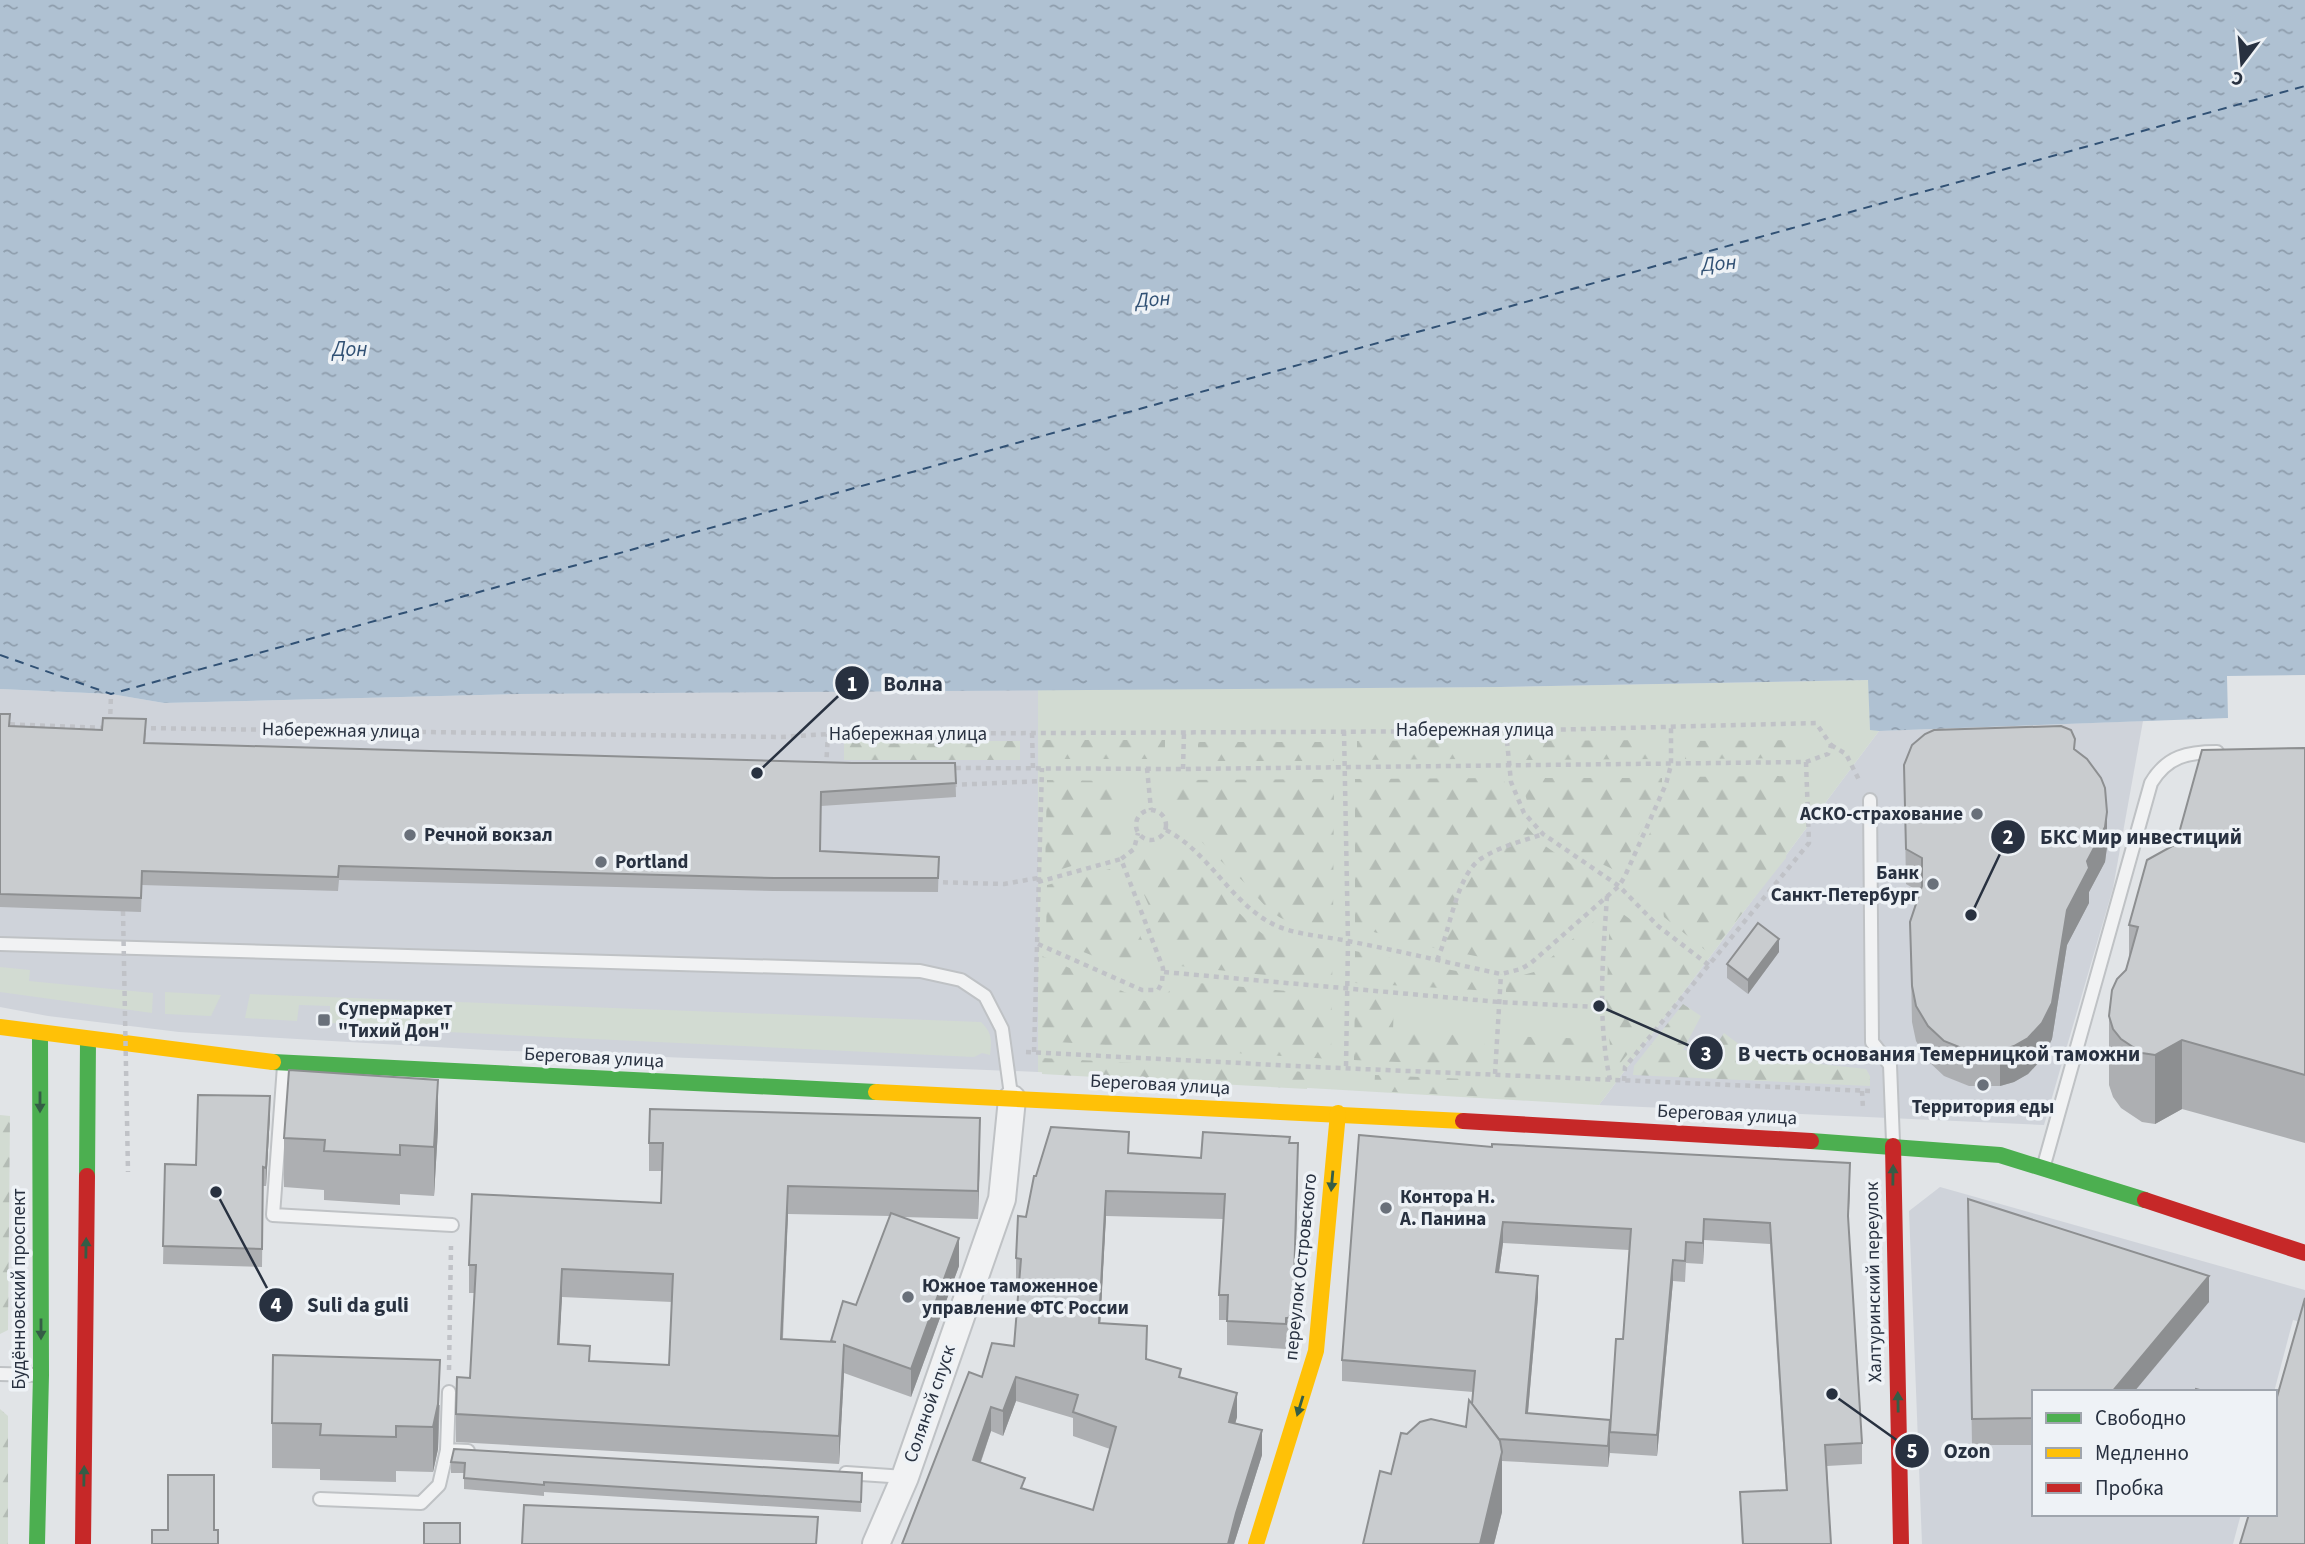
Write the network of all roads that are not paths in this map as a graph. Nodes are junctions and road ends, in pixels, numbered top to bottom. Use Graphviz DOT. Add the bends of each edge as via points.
graph roads {
  1 [pos="2237,752"];
  2 [pos="1870,800"];
  3 [pos="0,944"];
  4 [pos="0,1027"];
  5 [pos="40,1034"];
  6 [pos="88,1040"];
  7 [pos="285,1064"];
  8 [pos="1012,1099"];
  9 [pos="1338,1114"];
  10 [pos="1893,1146"];
  11 [pos="2044,1167"];
  12 [pos="452,1225"];
  13 [pos="2304,1249"];
  14 [pos="0,1374"];
  15 [pos="41,1375"];
  16 [pos="449,1392"];
  17 [pos="447,1450"];
  18 [pos="475,1451"];
  19 [pos="835,1473"];
  20 [pos="905,1477"];
  21 [pos="320,1499"];
  22 [pos="37,1544"];
  23 [pos="83,1544"];
  24 [pos="876,1544"];
  25 [pos="1256,1544"];
  26 [pos="1901,1544"];
  1 -- 11 [label="lane" via="2185,754 2164,765 2151,783"];
  2 -- 10 [label="lane" via="1872,1042 1889,1065"];
  3 -- 8 [label="lane" via="920,971 961,980 985,996 1002,1029"];
  4 -- 5 [label="main road, Береговая улица"];
  5 -- 6 [label="main road, Береговая улица"];
  5 -- 15 [label="main road, Будённовский проспект, one-way"];
  6 -- 7 [label="main road, Береговая улица"];
  23 -- 6 [label="main road, one-way"];
  7 -- 8 [label="main road, Береговая улица"];
  7 -- 12 [label="lane" via="273,1215"];
  8 -- 9 [label="main road, Береговая улица"];
  8 -- 20 [label="street, Соляной спуск" via="1002,1199"];
  9 -- 10 [label="main road, Береговая улица"];
  9 -- 25 [label="main road, переулок Островского, one-way" via="1316,1351"];
  10 -- 11 [label="main road, Береговая улица" via="2000,1155"];
  26 -- 10 [label="main road, Халтуринский переулок, one-way"];
  11 -- 13 [label="main road, Береговая улица"];
  14 -- 15 [label="lane"];
  15 -- 22 [label="main road, Будённовский проспект"];
  16 -- 17 [label="lane"];
  17 -- 18 [label="lane"];
  17 -- 21 [label="lane" via="439,1485 421,1503"];
  19 -- 20 [label="lane"];
  20 -- 24 [label="street, Соляной спуск"];
}
